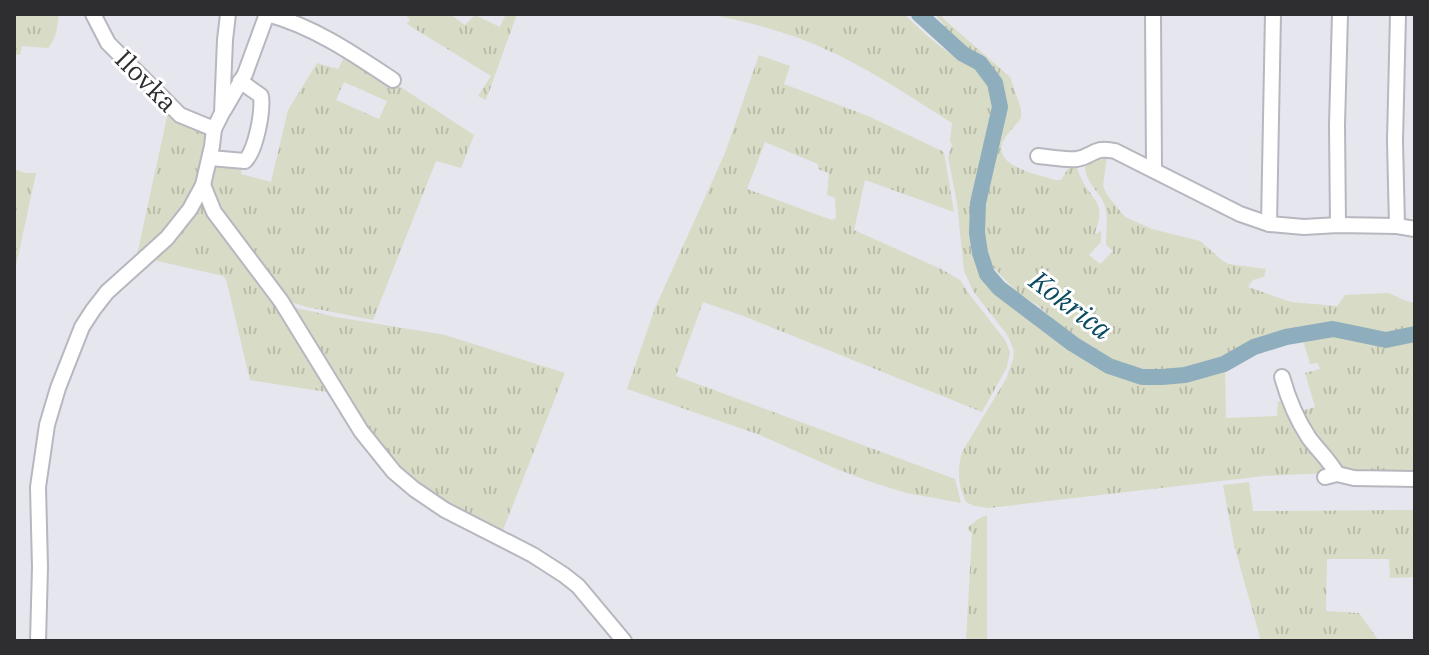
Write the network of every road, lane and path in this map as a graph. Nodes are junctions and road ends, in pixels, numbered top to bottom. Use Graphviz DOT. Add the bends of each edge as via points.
graph roads {
  1 [pos="93,14"];
  2 [pos="228,14"];
  3 [pos="1153,14"];
  4 [pos="1273,14"];
  5 [pos="1340,14"];
  6 [pos="1398,14"];
  7 [pos="393,80"];
  8 [pos="240,81"];
  9 [pos="222,113"];
  10 [pos="214,129"];
  11 [pos="1038,156"];
  12 [pos="210,158"];
  13 [pos="1154,170"];
  14 [pos="203,185"];
  15 [pos="1269,224"];
  16 [pos="1338,225"];
  17 [pos="1397,226"];
  18 [pos="1415,229"];
  19 [pos="1282,377"];
  20 [pos="1415,479"];
  21 [pos="38,641"];
  22 [pos="624,641"];
  1 -- 10 [label="street, Ilovka" via="108,43 180,115"];
  2 -- 9 [label="street"];
  3 -- 13 [label="street"];
  4 -- 15 [label="street"];
  5 -- 16 [label="street"];
  6 -- 17 [label="street"];
  7 -- 8 [label="street" via="343,47 267,14"];
  8 -- 9 [label="street"];
  8 -- 12 [label="street" via="261,96 263,107 251,155 245,161"];
  9 -- 10 [label="street"];
  10 -- 12 [label="street"];
  11 -- 13 [label="street" via="1081,158 1105,149"];
  12 -- 14 [label="street"];
  13 -- 15 [label="street"];
  14 -- 21 [label="street" via="167,238 93,310 62,378 47,425 38,487"];
  14 -- 22 [label="street" via="214,212 281,301 361,431 394,472 445,510 564,575"];
  15 -- 16 [label="street"];
  16 -- 17 [label="street"];
  17 -- 18 [label="street"];
  19 -- 20 [label="street" via="1308,437 1332,465 1331,476"];
}
